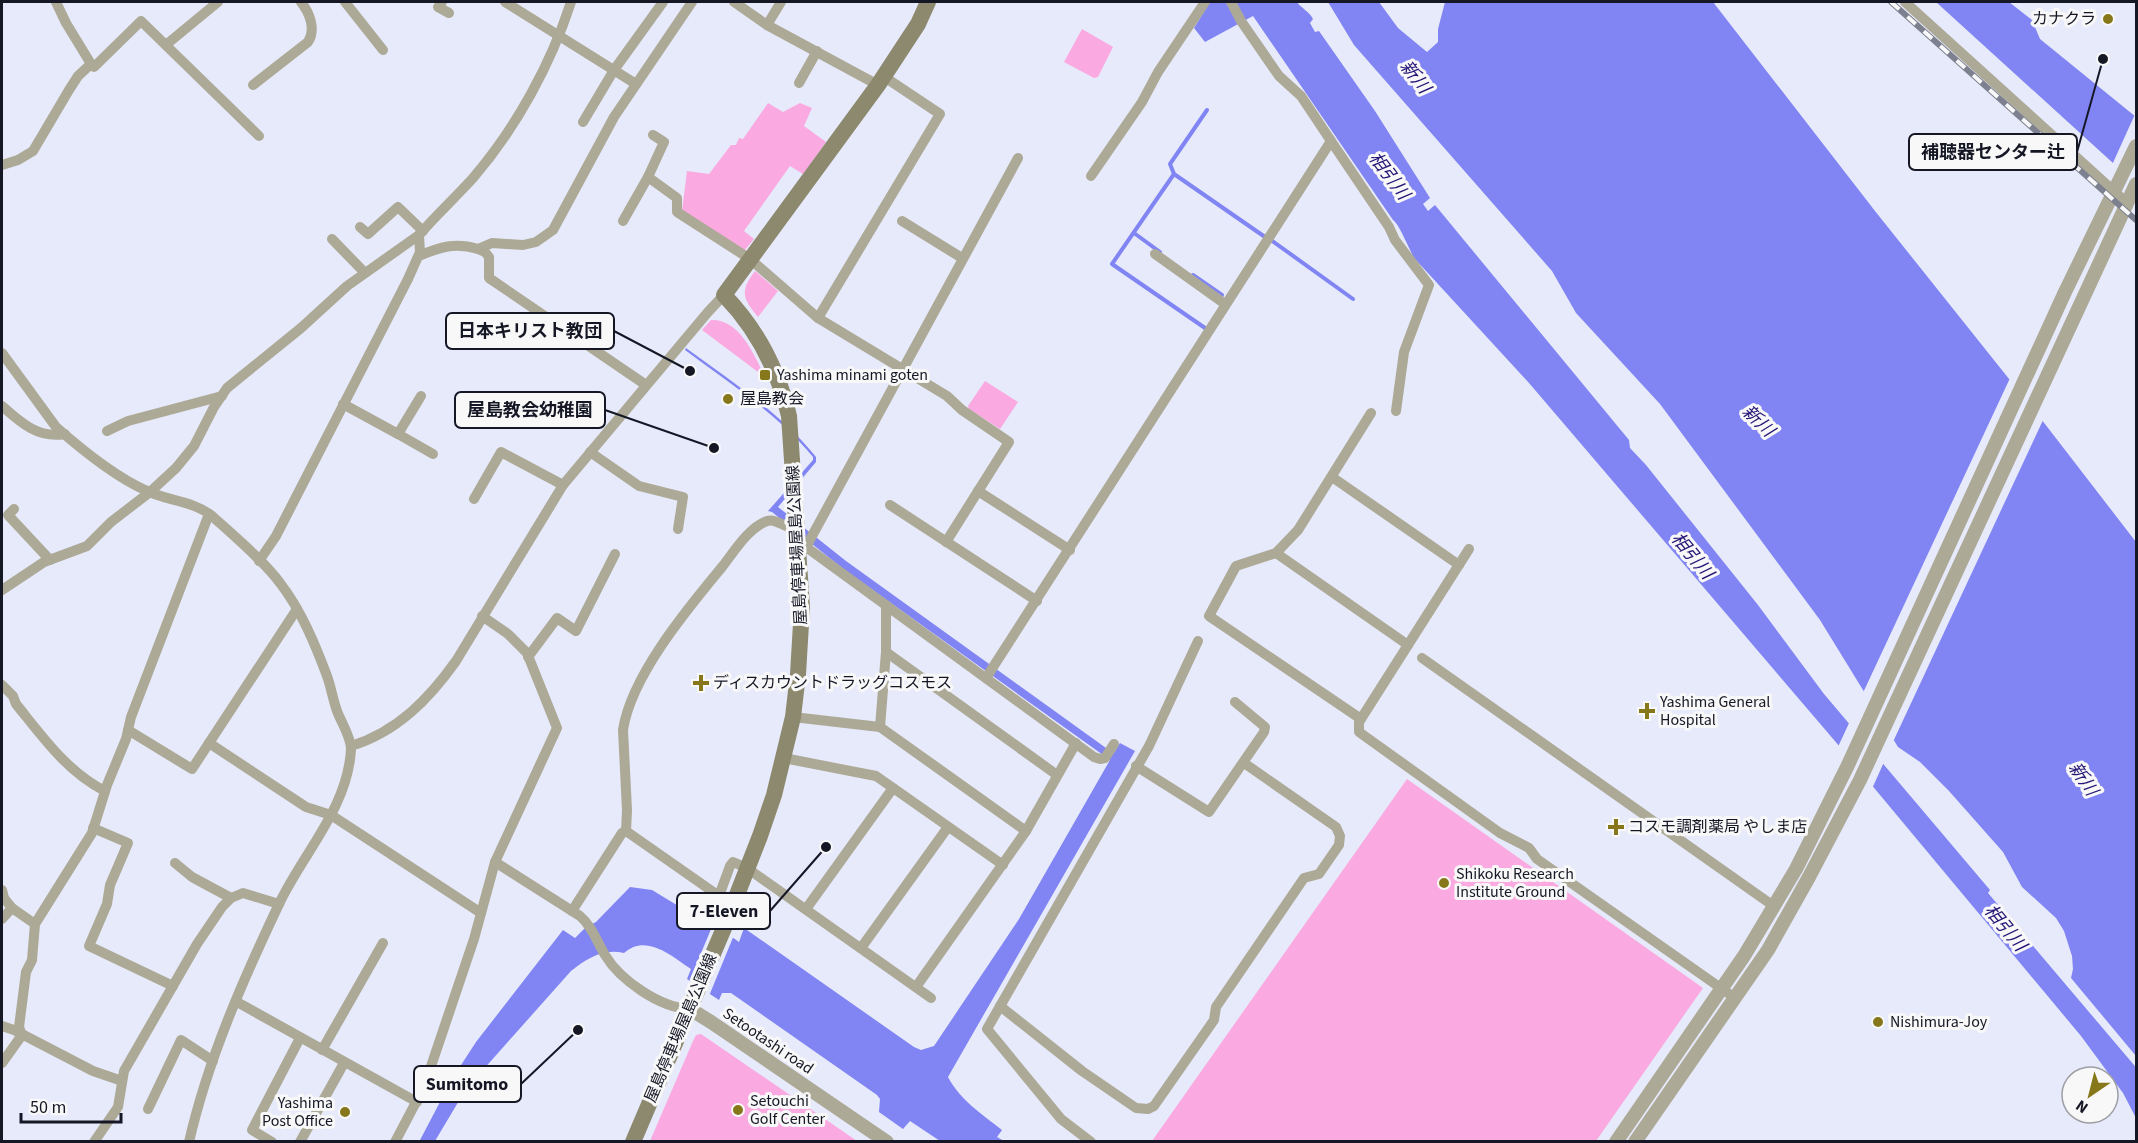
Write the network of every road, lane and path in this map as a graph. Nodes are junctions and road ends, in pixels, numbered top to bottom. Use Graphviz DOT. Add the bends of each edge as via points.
graph roads {
  1 [pos="56,2"];
  2 [pos="218,2"];
  3 [pos="301,2"];
  4 [pos="345,2"];
  5 [pos="505,2"];
  6 [pos="571,2"];
  7 [pos="663,2"];
  8 [pos="692,2"];
  9 [pos="734,2"];
  10 [pos="781,2"];
  11 [pos="928,2"];
  12 [pos="1205,2"];
  13 [pos="1231,2"];
  14 [pos="1905,2"];
  15 [pos="436,3"];
  16 [pos="449,13"];
  17 [pos="767,25"];
  18 [pos="558,34"];
  19 [pos="167,44"];
  20 [pos="383,50"];
  21 [pos="817,51"];
  22 [pos="91,64"];
  23 [pos="614,70"];
  24 [pos="881,81"];
  25 [pos="799,83"];
  26 [pos="636,84"];
  27 [pos="253,85"];
  28 [pos="583,122"];
  29 [pos="653,135"];
  30 [pos="259,136"];
  31 [pos="1331,141"];
  32 [pos="2136,146"];
  33 [pos="1018,159"];
  34 [pos="2,165"];
  35 [pos="1091,176"];
  36 [pos="648,177"];
  37 [pos="2135,187"];
  38 [pos="2115,192"];
  39 [pos="2127,203"];
  40 [pos="623,221"];
  41 [pos="902,221"];
  42 [pos="360,227"];
  43 [pos="421,233"];
  44 [pos="332,239"];
  45 [pos="478,249"];
  46 [pos="1155,254"];
  47 [pos="419,256"];
  48 [pos="962,258"];
  49 [pos="750,259"];
  50 [pos="1176,270"];
  51 [pos="365,273"];
  52 [pos="1170,279"];
  53 [pos="724,295"];
  54 [pos="1225,304"];
  55 [pos="818,318"];
  56 [pos="2,353"];
  57 [pos="903,369"];
  58 [pos="646,386"];
  59 [pos="222,396"];
  60 [pos="421,396"];
  61 [pos="343,404"];
  62 [pos="2,406"];
  63 [pos="1396,411"];
  64 [pos="1371,413"];
  65 [pos="107,431"];
  66 [pos="65,434"];
  67 [pos="398,434"];
  68 [pos="590,452"];
  69 [pos="433,454"];
  70 [pos="1332,477"];
  71 [pos="563,485"];
  72 [pos="978,491"];
  73 [pos="150,492"];
  74 [pos="474,499"];
  75 [pos="890,505"];
  76 [pos="14,508"];
  77 [pos="209,514"];
  78 [pos="678,528"];
  79 [pos="800,541"];
  80 [pos="946,542"];
  81 [pos="1469,549"];
  82 [pos="1070,550"];
  83 [pos="1276,553"];
  84 [pos="615,554"];
  85 [pos="50,560"];
  86 [pos="259,561"];
  87 [pos="1459,565"];
  88 [pos="2,588"];
  89 [pos="1037,601"];
  90 [pos="886,605"];
  91 [pos="297,609"];
  92 [pos="482,616"];
  93 [pos="1198,641"];
  94 [pos="1408,645"];
  95 [pos="886,652"];
  96 [pos="528,657"];
  97 [pos="1422,658"];
  98 [pos="988,677"];
  99 [pos="2,685"];
  100 [pos="1235,702"];
  101 [pos="793,717"];
  102 [pos="1361,719"];
  103 [pos="880,727"];
  104 [pos="128,730"];
  105 [pos="209,743"];
  106 [pos="1076,744"];
  107 [pos="1114,744"];
  108 [pos="351,746"];
  109 [pos="784,758"];
  110 [pos="1244,763"];
  111 [pos="1136,766"];
  112 [pos="1057,775"];
  113 [pos="893,788"];
  114 [pos="105,791"];
  115 [pos="331,815"];
  116 [pos="948,827"];
  117 [pos="93,828"];
  118 [pos="626,831"];
  119 [pos="1026,831"];
  120 [pos="495,862"];
  121 [pos="175,863"];
  122 [pos="1003,866"];
  123 [pos="747,868"];
  124 [pos="2,890"];
  125 [pos="231,898"];
  126 [pos="279,904"];
  127 [pos="1775,907"];
  128 [pos="12,908"];
  129 [pos="806,909"];
  130 [pos="572,911"];
  131 [pos="481,913"];
  132 [pos="2,919"];
  133 [pos="35,924"];
  134 [pos="383,943"];
  135 [pos="861,948"];
  136 [pos="173,986"];
  137 [pos="916,987"];
  138 [pos="1722,989"];
  139 [pos="931,998"];
  140 [pos="1735,998"];
  141 [pos="237,1002"];
  142 [pos="1000,1005"];
  143 [pos="690,1009"];
  144 [pos="2,1026"];
  145 [pos="22,1035"];
  146 [pos="300,1038"];
  147 [pos="322,1050"];
  148 [pos="213,1061"];
  149 [pos="2,1063"];
  150 [pos="344,1063"];
  151 [pos="122,1081"];
  152 [pos="417,1102"];
  153 [pos="148,1109"];
  154 [pos="193,1140"];
  155 [pos="94,1142"];
  156 [pos="272,1142"];
  157 [pos="300,1142"];
  158 [pos="395,1142"];
  159 [pos="633,1142"];
  160 [pos="886,1142"];
  161 [pos="1091,1142"];
  162 [pos="1616,1142"];
  163 [pos="1635,1142"];
  1 -- 22 [label="street"];
  2 -- 19 [label="street"];
  3 -- 27 [label="street" via="312,25 312,36"];
  4 -- 20 [label="street"];
  5 -- 18 [label="street"];
  6 -- 18 [label="street"];
  7 -- 23 [label="street"];
  8 -- 26 [label="street"];
  9 -- 17 [label="street"];
  10 -- 17 [label="street"];
  11 -- 24 [label="main road"];
  12 -- 35 [label="street"];
  13 -- 31 [label="street" via="1279,76 1301,96"];
  14 -- 38 [label="street"];
  15 -- 16 [label="street"];
  17 -- 21 [label="street"];
  18 -- 23 [label="street"];
  18 -- 43 [label="street" via="526,102 500,142 473,178"];
  19 -- 22 [label="street" via="141,21 94,67"];
  19 -- 30 [label="street"];
  21 -- 24 [label="street"];
  21 -- 25 [label="street"];
  22 -- 34 [label="street" via="78,76 33,151"];
  23 -- 26 [label="street"];
  23 -- 28 [label="street"];
  24 -- 49 [label="main road"];
  24 -- 55 [label="street" via="940,114"];
  26 -- 45 [label="street" via="553,230 536,242 492,243"];
  29 -- 36 [label="street" via="664,142"];
  31 -- 54 [label="street"];
  31 -- 63 [label="street" via="1429,285 1404,351"];
  32 -- 38 [label="street"];
  33 -- 48 [label="street"];
  36 -- 40 [label="street"];
  36 -- 49 [label="street" via="677,198 677,212"];
  37 -- 39 [label="street"];
  38 -- 39 [label="street"];
  38 -- 127 [label="street" via="1848,765"];
  39 -- 140 [label="street" via="1860,780 1809,878"];
  41 -- 48 [label="street"];
  42 -- 43 [label="street" via="368,234 398,207"];
  43 -- 47 [label="street"];
  43 -- 51 [label="street"];
  44 -- 51 [label="street"];
  45 -- 47 [label="street" via="452,245"];
  45 -- 58 [label="street" via="489,257 489,278"];
  46 -- 50 [label="street"];
  47 -- 61 [label="street"];
  48 -- 57 [label="street"];
  49 -- 53 [label="main road"];
  49 -- 55 [label="street"];
  50 -- 52 [label="street"];
  50 -- 54 [label="street"];
  51 -- 59 [label="street"];
  53 -- 58 [label="street"];
  53 -- 79 [label="main road, 屋島停車場屋島公園線" via="767,352 784,394 792,436"];
  54 -- 82 [label="street"];
  55 -- 57 [label="street"];
  56 -- 66 [label="street"];
  57 -- 72 [label="street" via="1009,442"];
  57 -- 79 [label="street"];
  58 -- 68 [label="street"];
  59 -- 65 [label="street" via="129,421"];
  59 -- 73 [label="street" via="194,446"];
  60 -- 67 [label="street"];
  61 -- 67 [label="street"];
  61 -- 86 [label="street" via="276,536"];
  62 -- 66 [label="street" via="23,425 56,436"];
  64 -- 70 [label="street"];
  66 -- 73 [label="street" via="94,459"];
  67 -- 69 [label="street"];
  68 -- 71 [label="street"];
  68 -- 78 [label="street" via="639,486 682,496"];
  70 -- 83 [label="street" via="1298,530"];
  70 -- 87 [label="street"];
  71 -- 74 [label="street" via="501,452"];
  71 -- 92 [label="street"];
  72 -- 80 [label="street"];
  72 -- 82 [label="street"];
  73 -- 77 [label="street" via="187,502"];
  73 -- 85 [label="street" via="87,546"];
  75 -- 80 [label="street"];
  76 -- 85 [label="street" via="8,515"];
  77 -- 86 [label="street"];
  77 -- 104 [label="street"];
  79 -- 90 [label="street"];
  79 -- 101 [label="main road, 屋島停車場屋島公園線" via="801,618"];
  79 -- 118 [label="street" via="775,521 768,520 751,532 680,621 641,681 623,730"];
  80 -- 89 [label="street"];
  81 -- 87 [label="street"];
  82 -- 89 [label="street"];
  83 -- 94 [label="street"];
  83 -- 102 [label="street" via="1236,566 1209,616"];
  84 -- 96 [label="street" via="576,631 557,618"];
  85 -- 88 [label="street"];
  86 -- 91 [label="street"];
  87 -- 94 [label="street"];
  89 -- 98 [label="street"];
  90 -- 95 [label="street"];
  90 -- 98 [label="street"];
  91 -- 105 [label="street"];
  91 -- 108 [label="street" via="327,676"];
  92 -- 96 [label="street" via="508,634"];
  92 -- 108 [label="street" via="436,689 412,712 377,735"];
  93 -- 111 [label="street"];
  94 -- 102 [label="street"];
  95 -- 103 [label="street"];
  95 -- 112 [label="street"];
  96 -- 120 [label="street" via="557,728"];
  97 -- 127 [label="street"];
  98 -- 106 [label="street"];
  99 -- 114 [label="street" via="52,749"];
  100 -- 110 [label="street" via="1265,727"];
  101 -- 103 [label="street"];
  101 -- 109 [label="main road, 屋島停車場屋島公園線"];
  102 -- 138 [label="street" via="1359,732 1500,833 1529,848 1537,859"];
  103 -- 119 [label="street"];
  104 -- 105 [label="street" via="192,769"];
  104 -- 114 [label="street"];
  105 -- 115 [label="street" via="306,807"];
  106 -- 107 [label="street" via="1100,759"];
  106 -- 112 [label="street"];
  108 -- 115 [label="street" via="344,787"];
  109 -- 113 [label="street" via="876,776"];
  109 -- 123 [label="main road, 屋島停車場屋島公園線"];
  110 -- 111 [label="street" via="1209,812"];
  110 -- 142 [label="street" via="1336,827 1339,845 1319,874 1304,878 1154,1106 1148,1110 1136,1108 1082,1071"];
  111 -- 142 [label="street"];
  112 -- 119 [label="street"];
  113 -- 116 [label="street"];
  113 -- 129 [label="street"];
  114 -- 117 [label="street"];
  115 -- 126 [label="street"];
  115 -- 131 [label="street"];
  116 -- 122 [label="street"];
  116 -- 135 [label="street"];
  117 -- 133 [label="street"];
  117 -- 136 [label="street" via="128,843 89,946"];
  118 -- 123 [label="street" via="719,896 730,866 734,862"];
  118 -- 130 [label="street"];
  119 -- 122 [label="street"];
  120 -- 130 [label="street"];
  120 -- 131 [label="street"];
  121 -- 125 [label="street"];
  122 -- 137 [label="street"];
  123 -- 129 [label="street"];
  123 -- 143 [label="main road, 屋島停車場屋島公園線"];
  124 -- 128 [label="street"];
  125 -- 126 [label="street" via="243,893"];
  125 -- 136 [label="street"];
  126 -- 141 [label="street"];
  127 -- 138 [label="street"];
  128 -- 132 [label="street"];
  128 -- 133 [label="street"];
  129 -- 135 [label="street"];
  130 -- 143 [label="street" via="588,924 612,966 628,980 664,1005"];
  131 -- 152 [label="street"];
  133 -- 145 [label="street" via="32,960 24,983 19,1027"];
  134 -- 147 [label="street"];
  135 -- 137 [label="street"];
  136 -- 151 [label="street"];
  137 -- 139 [label="street"];
  138 -- 140 [label="street"];
  138 -- 162 [label="street"];
  140 -- 163 [label="street"];
  141 -- 146 [label="street"];
  141 -- 148 [label="street"];
  142 -- 161 [label="street" via="987,1029 1061,1119"];
  143 -- 159 [label="main road, 屋島停車場屋島公園線"];
  143 -- 160 [label="street, Setootashi road"];
  144 -- 145 [label="street"];
  145 -- 149 [label="street"];
  145 -- 151 [label="street" via="93,1071"];
  146 -- 147 [label="street"];
  146 -- 156 [label="street" via="252,1130"];
  147 -- 150 [label="street"];
  148 -- 153 [label="street" via="181,1040"];
  148 -- 154 [label="street" via="196,1112"];
  150 -- 152 [label="street"];
  150 -- 157 [label="street"];
  151 -- 155 [label="street" via="117,1107"];
  152 -- 158 [label="street"];
}
